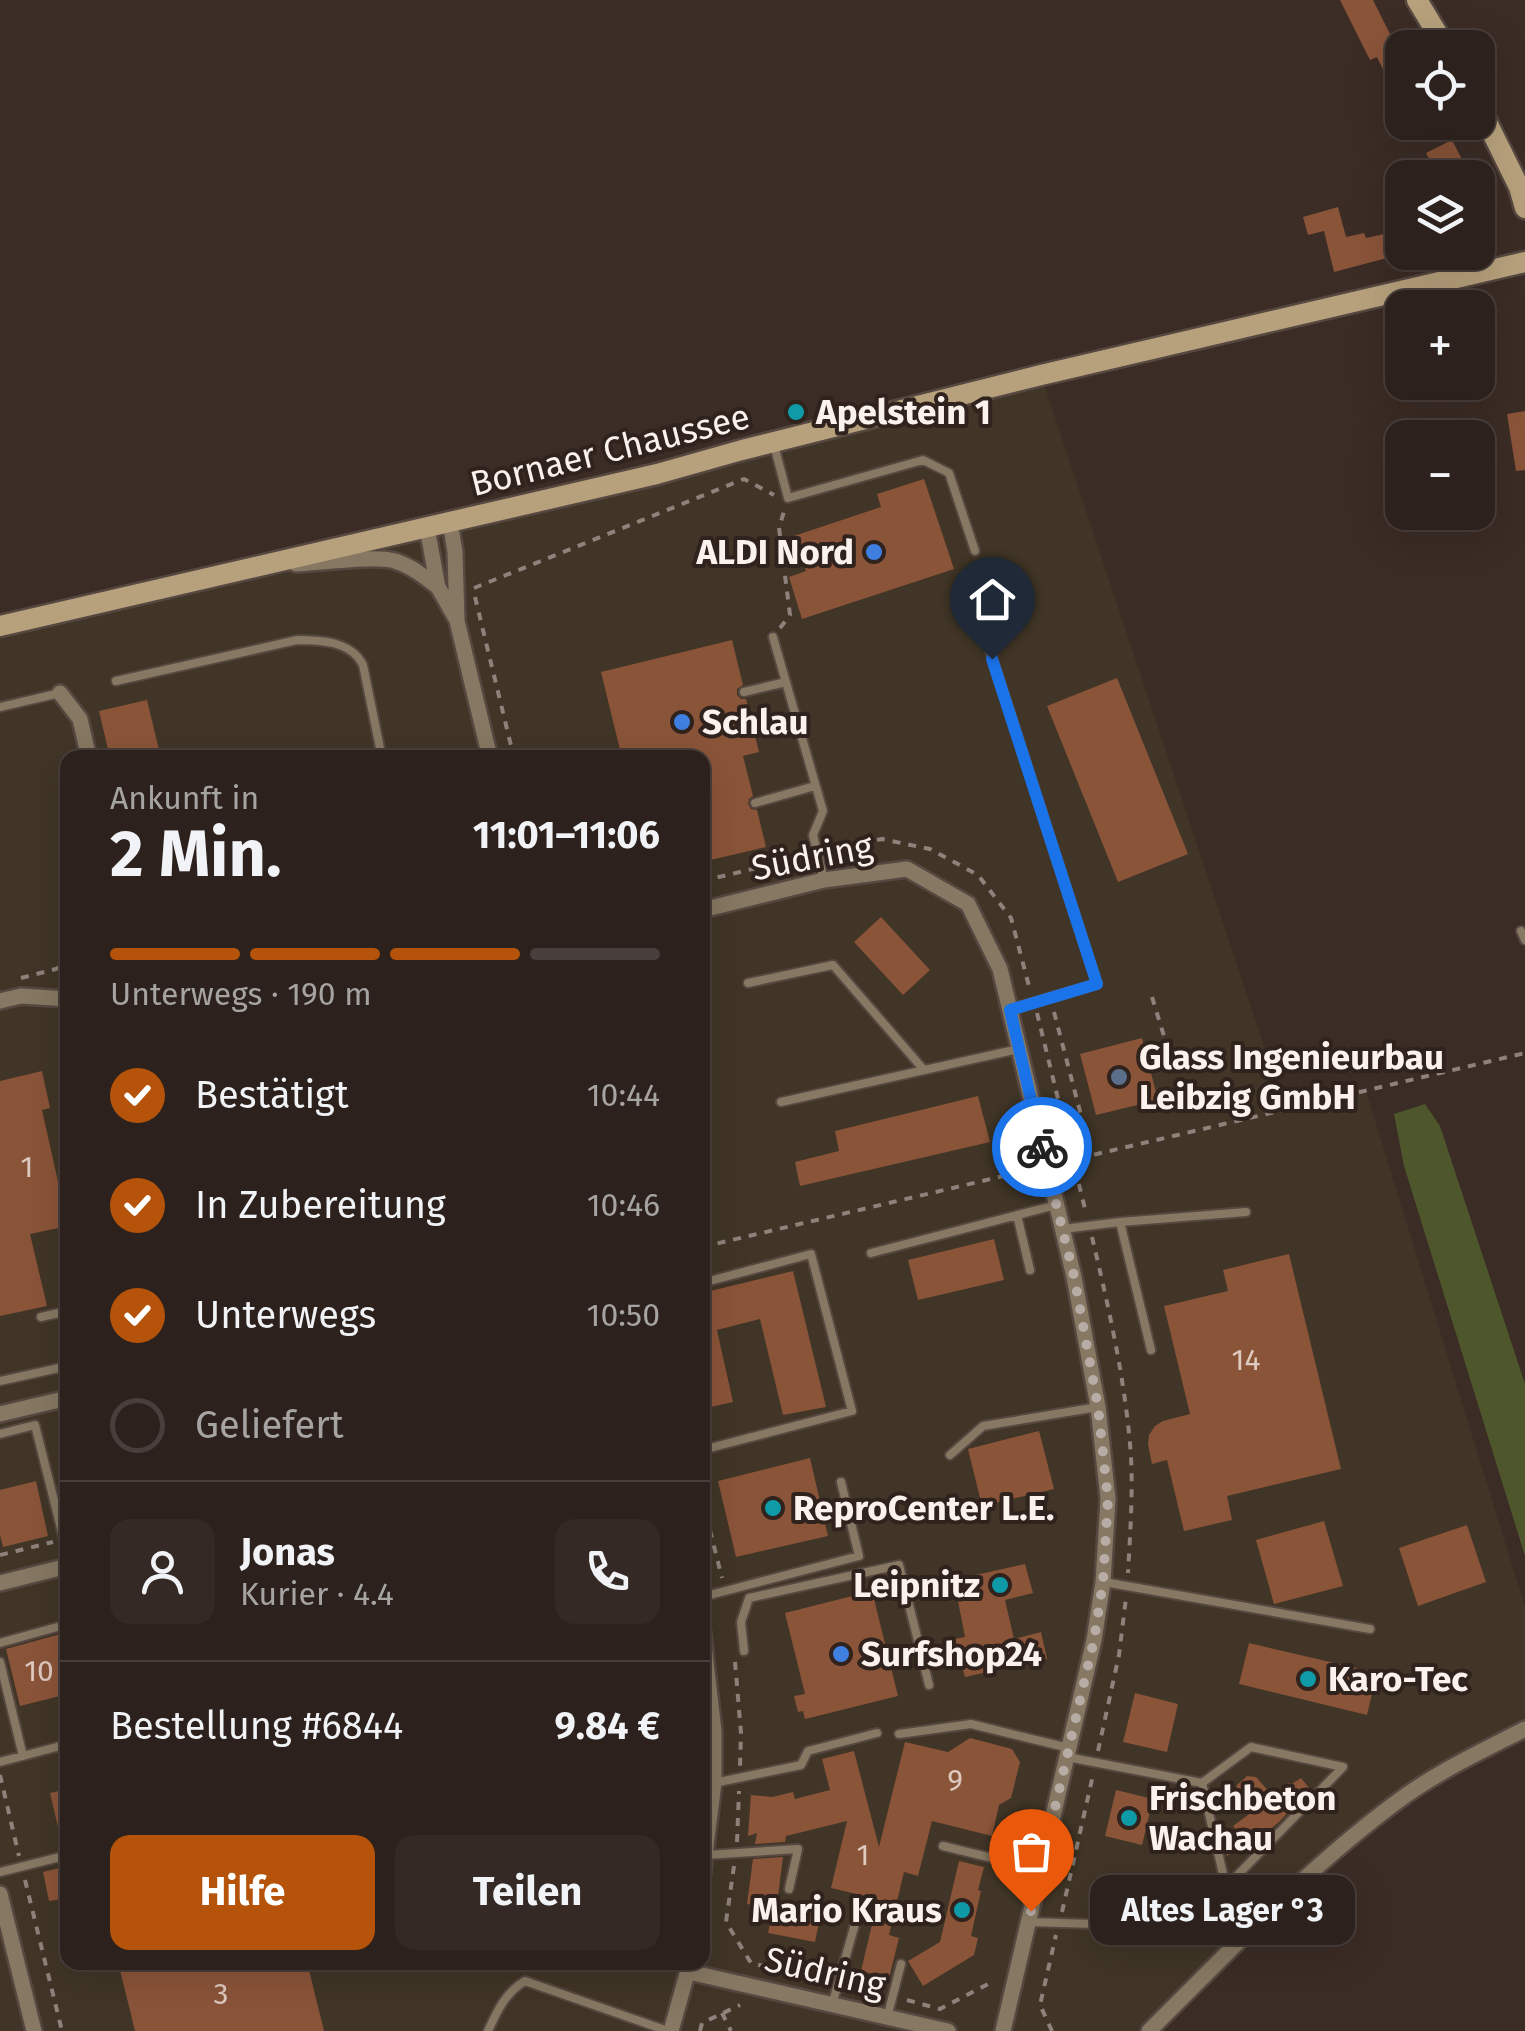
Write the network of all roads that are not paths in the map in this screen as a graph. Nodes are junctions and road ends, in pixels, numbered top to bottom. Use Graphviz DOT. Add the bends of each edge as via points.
graph roads {
  1 [pos="1417,0"];
  2 [pos="1435,30"];
  3 [pos="1495,138"];
  4 [pos="1525,208"];
  5 [pos="1525,262"];
  6 [pos="774,443"];
  7 [pos="450,522"];
  8 [pos="427,528"];
  9 [pos="974,551"];
  10 [pos="257,565"];
  11 [pos="438,587"];
  12 [pos="457,621"];
  13 [pos="980,623"];
  14 [pos="0,626"];
  15 [pos="773,637"];
  16 [pos="116,681"];
  17 [pos="786,682"];
  18 [pos="744,692"];
  19 [pos="60,694"];
  20 [pos="0,706"];
  21 [pos="87,750"];
  22 [pos="380,750"];
  23 [pos="488,750"];
  24 [pos="815,786"];
  25 [pos="755,802"];
  26 [pos="824,880"];
  27 [pos="710,908"];
  28 [pos="748,983"];
  29 [pos="60,998"];
  30 [pos="0,1001"];
  31 [pos="1010,1010"];
  32 [pos="1019,1049"];
  33 [pos="924,1070"];
  34 [pos="780,1102"];
  35 [pos="1056,1205"];
  36 [pos="1246,1212"];
  37 [pos="1017,1215"];
  38 [pos="1120,1222"];
  39 [pos="1062,1228"];
  40 [pos="872,1253"];
  41 [pos="1030,1270"];
  42 [pos="710,1281"];
  43 [pos="60,1313"];
  44 [pos="42,1317"];
  45 [pos="1150,1350"];
  46 [pos="60,1368"];
  47 [pos="0,1381"];
  48 [pos="60,1400"];
  49 [pos="1098,1407"];
  50 [pos="0,1414"];
  51 [pos="0,1434"];
  52 [pos="710,1448"];
  53 [pos="950,1455"];
  54 [pos="840,1482"];
  55 [pos="60,1523"];
  56 [pos="60,1568"];
  57 [pos="1103,1582"];
  58 [pos="0,1583"];
  59 [pos="710,1595"];
  60 [pos="60,1626"];
  61 [pos="1370,1629"];
  62 [pos="0,1643"];
  63 [pos="744,1651"];
  64 [pos="0,1662"];
  65 [pos="929,1685"];
  66 [pos="1525,1729"];
  67 [pos="877,1734"];
  68 [pos="899,1734"];
  69 [pos="60,1746"];
  70 [pos="710,1749"];
  71 [pos="1068,1752"];
  72 [pos="23,1756"];
  73 [pos="0,1762"];
  74 [pos="714,1783"];
  75 [pos="1202,1783"];
  76 [pos="710,1819"];
  77 [pos="943,1846"];
  78 [pos="710,1855"];
  79 [pos="60,1857"];
  80 [pos="1041,1870"];
  81 [pos="0,1872"];
  82 [pos="1226,1887"];
  83 [pos="789,1890"];
  84 [pos="1,1902"];
  85 [pos="861,1902"];
  86 [pos="1029,1922"];
  87 [pos="901,1964"];
  88 [pos="688,1970"];
  89 [pos="707,1970"];
  90 [pos="832,2005"];
  91 [pos="887,2018"];
  92 [pos="34,2031"];
  93 [pos="488,2031"];
  94 [pos="670,2031"];
  95 [pos="948,2031"];
  96 [pos="1003,2031"];
  97 [pos="1149,2031"];
  1 -- 2 [label="main road"];
  3 -- 4 [label="main road"];
  5 -- 6 [label="main road, Bornaer Chaussee"];
  6 -- 7 [label="main road, Bornaer Chaussee"];
  6 -- 9 [label="lane" via="788,498 923,460 949,472"];
  7 -- 8 [label="main road, Bornaer Chaussee"];
  7 -- 12 [label="street"];
  8 -- 10 [label="main road, Bornaer Chaussee"];
  8 -- 11 [label="street"];
  10 -- 11 [label="street" via="382,559 414,569"];
  10 -- 14 [label="main road, Bornaer Chaussee"];
  11 -- 12 [label="street"];
  12 -- 23 [label="street"];
  13 -- 31 [label="lane" via="1097,984"];
  15 -- 17 [label="lane"];
  16 -- 22 [label="lane" via="296,640 322,640 358,654"];
  17 -- 18 [label="lane"];
  17 -- 24 [label="lane"];
  19 -- 20 [label="lane"];
  19 -- 21 [label="street" via="80,719"];
  24 -- 25 [label="lane"];
  24 -- 26 [label="lane" via="822,811 813,835"];
  26 -- 27 [label="street, Südring"];
  26 -- 31 [label="street, Südring" via="908,869 968,904 1000,969"];
  28 -- 33 [label="lane" via="832,964"];
  29 -- 30 [label="street"];
  31 -- 32 [label="street, Südring"];
  32 -- 33 [label="lane"];
  32 -- 35 [label="street, Südring"];
  33 -- 34 [label="lane"];
  35 -- 37 [label="lane"];
  35 -- 39 [label="street, Südring"];
  36 -- 38 [label="lane"];
  37 -- 40 [label="lane"];
  37 -- 41 [label="lane"];
  38 -- 39 [label="lane"];
  38 -- 45 [label="lane"];
  39 -- 49 [label="street, Südring"];
  42 -- 52 [label="lane" via="811,1254 852,1411"];
  43 -- 44 [label="lane"];
  46 -- 47 [label="lane"];
  48 -- 50 [label="street"];
  49 -- 53 [label="lane" via="983,1426"];
  49 -- 57 [label="street, Südring" via="1108,1500"];
  51 -- 55 [label="lane" via="35,1426"];
  54 -- 59 [label="lane" via="859,1556"];
  56 -- 58 [label="street"];
  57 -- 61 [label="lane"];
  57 -- 71 [label="street, Südring"];
  60 -- 62 [label="lane"];
  63 -- 65 [label="lane" via="741,1622 749,1598 900,1565"];
  64 -- 72 [label="lane"];
  66 -- 97 [label="street" via="1398,1801 1294,1888"];
  67 -- 74 [label="lane" via="808,1751 801,1765"];
  68 -- 71 [label="lane" via="972,1724"];
  69 -- 72 [label="lane"];
  70 -- 74 [label="street"];
  71 -- 75 [label="lane"];
  71 -- 80 [label="street, Südring"];
  72 -- 73 [label="lane"];
  74 -- 76 [label="street"];
  75 -- 82 [label="lane"];
  75 -- 82 [label="lane" via="1251,1747 1344,1767"];
  77 -- 80 [label="lane"];
  78 -- 83 [label="lane" via="798,1849"];
  79 -- 81 [label="lane"];
  80 -- 86 [label="street, Südring"];
  82 -- 86 [label="lane" via="1093,1924"];
  84 -- 92 [label="street"];
  85 -- 90 [label="lane"];
  86 -- 96 [label="street, Südring"];
  87 -- 91 [label="lane"];
  88 -- 94 [label="street"];
  89 -- 90 [label="street, Südring"];
  90 -- 91 [label="street, Südring"];
  91 -- 95 [label="street, Südring"];
  93 -- 94 [label="lane" via="512,1988 525,1981"];
}
